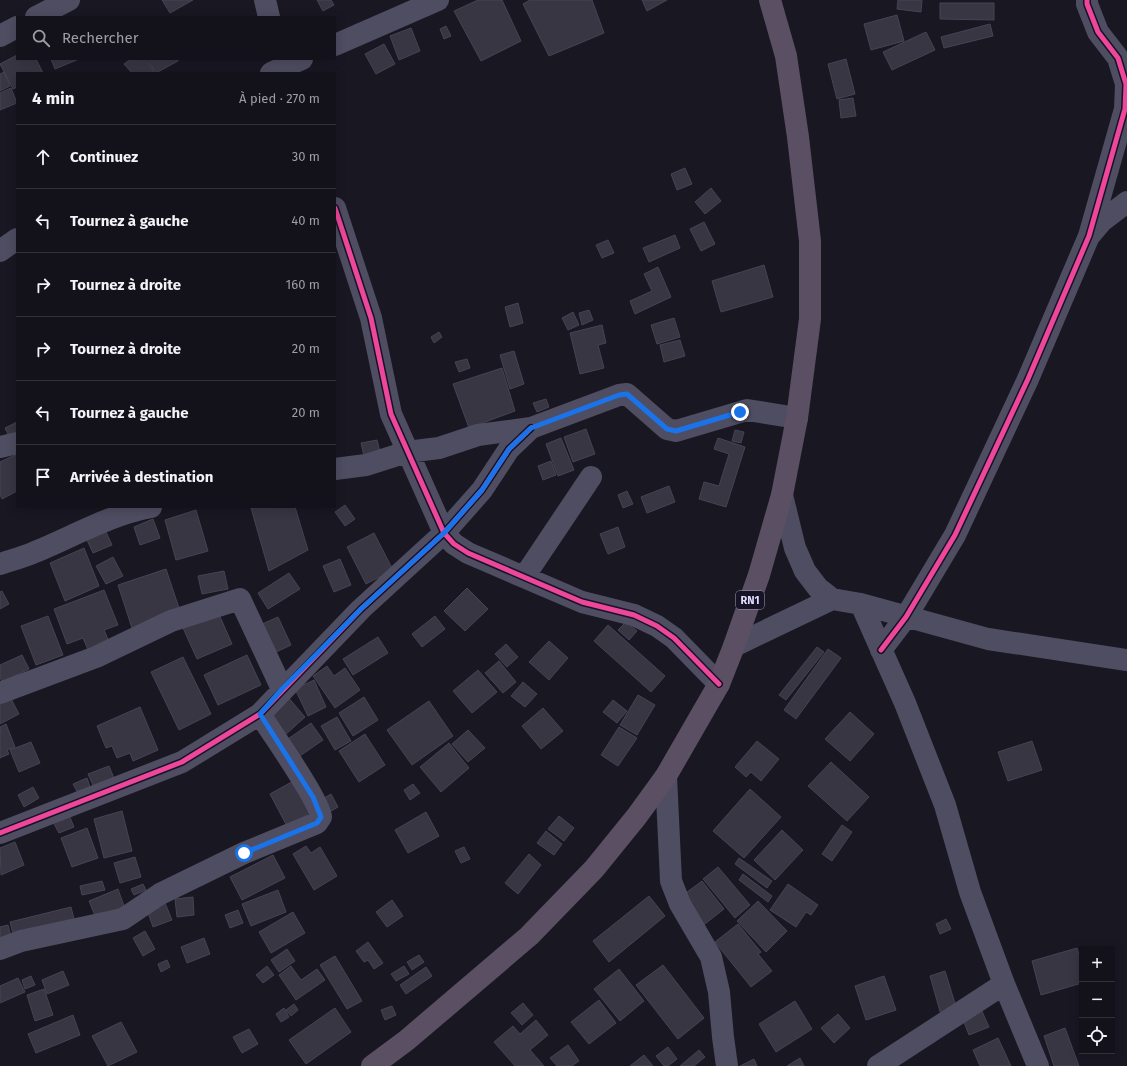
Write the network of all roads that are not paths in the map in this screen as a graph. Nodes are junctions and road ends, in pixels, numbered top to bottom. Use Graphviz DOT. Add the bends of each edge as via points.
graph roads {
  1 [pos="69,0"];
  2 [pos="265,0"];
  3 [pos="438,0"];
  4 [pos="770,0"];
  5 [pos="1087,0"];
  6 [pos="38,16"];
  7 [pos="269,16"];
  8 [pos="16,28"];
  9 [pos="0,36"];
  10 [pos="336,45"];
  11 [pos="299,60"];
  12 [pos="278,68"];
  13 [pos="1127,202"];
  14 [pos="336,211"];
  15 [pos="1089,236"];
  16 [pos="16,240"];
  17 [pos="0,251"];
  18 [pos="797,418"];
  19 [pos="531,428"];
  20 [pos="16,443"];
  21 [pos="0,447"];
  22 [pos="407,452"];
  23 [pos="336,470"];
  24 [pos="591,477"];
  25 [pos="782,495"];
  26 [pos="146,508"];
  27 [pos="444,533"];
  28 [pos="0,564"];
  29 [pos="524,577"];
  30 [pos="832,599"];
  31 [pos="861,604"];
  32 [pos="906,617"];
  33 [pos="734,646"];
  34 [pos="881,650"];
  35 [pos="1127,660"];
  36 [pos="719,684"];
  37 [pos="282,689"];
  38 [pos="0,693"];
  39 [pos="260,714"];
  40 [pos="666,776"];
  41 [pos="0,833"];
  42 [pos="0,949"];
  43 [pos="1004,984"];
  44 [pos="372,1066"];
  45 [pos="727,1066"];
  46 [pos="878,1066"];
  47 [pos="1038,1066"];
  1 -- 6 [label="street"];
  2 -- 7 [label="street"];
  3 -- 10 [label="street"];
  4 -- 18 [label="highway, RN1" via="786,56 810,241 810,319"];
  5 -- 15 [label="street" via="1098,32 1118,58 1126,84 1125,109"];
  8 -- 9 [label="street"];
  11 -- 12 [label="street"];
  13 -- 15 [label="street" via="1102,221"];
  14 -- 22 [label="street" via="371,318 391,414"];
  15 -- 32 [label="street" via="1028,379 955,535"];
  16 -- 17 [label="street"];
  18 -- 19 [label="street" via="747,410 676,431 667,429 627,394"];
  18 -- 25 [label="highway, RN1"];
  19 -- 22 [label="street" via="478,435 439,448"];
  19 -- 27 [label="street" via="509,449 482,490"];
  20 -- 21 [label="street"];
  22 -- 23 [label="street" via="366,465"];
  22 -- 27 [label="street"];
  24 -- 29 [label="street"];
  25 -- 30 [label="street" via="795,548 805,571 818,588"];
  25 -- 33 [label="highway, RN1" via="759,575"];
  26 -- 28 [label="street" via="129,511 82,529 34,552"];
  27 -- 29 [label="street" via="454,544 468,553"];
  27 -- 37 [label="street" via="361,609"];
  29 -- 36 [label="street" via="582,602 634,615 657,626 674,638"];
  30 -- 31 [label="street"];
  30 -- 33 [label="street"];
  31 -- 32 [label="street"];
  31 -- 34 [label="street"];
  32 -- 34 [label="street"];
  32 -- 35 [label="street" via="988,639"];
  33 -- 36 [label="highway, RN1"];
  34 -- 43 [label="street" via="946,805 970,892"];
  36 -- 40 [label="highway, RN1"];
  37 -- 38 [label="street" via="240,599 171,621 96,657"];
  37 -- 39 [label="street"];
  39 -- 41 [label="street" via="182,762"];
  39 -- 42 [label="street" via="313,797 321,814 317,823 244,853 167,891 123,919 21,941"];
  40 -- 44 [label="highway, RN1" via="594,869 529,936 407,1040"];
  40 -- 45 [label="street" via="671,881 680,904 711,956 719,992"];
  43 -- 46 [label="street"];
  43 -- 47 [label="street"];
}
